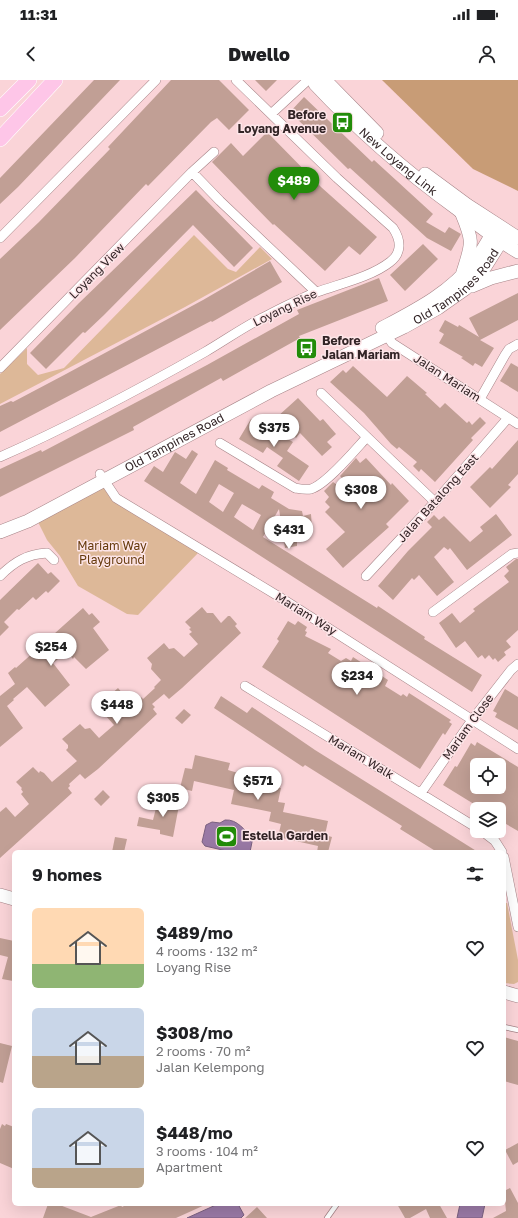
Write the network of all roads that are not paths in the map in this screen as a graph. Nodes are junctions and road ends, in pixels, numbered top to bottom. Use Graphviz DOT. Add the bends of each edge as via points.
graph roads {
  1 [pos="29,80"];
  2 [pos="56,80"];
  3 [pos="156,80"];
  4 [pos="236,80"];
  5 [pos="308,80"];
  6 [pos="314,80"];
  7 [pos="325,80"];
  8 [pos="0,109"];
  9 [pos="271,114"];
  10 [pos="0,139"];
  11 [pos="214,152"];
  12 [pos="192,172"];
  13 [pos="462,213"];
  14 [pos="503,234"];
  15 [pos="0,238"];
  16 [pos="518,252"];
  17 [pos="518,271"];
  18 [pos="462,276"];
  19 [pos="464,289"];
  20 [pos="316,292"];
  21 [pos="384,331"];
  22 [pos="518,344"];
  23 [pos="0,368"];
  24 [pos="321,394"];
  25 [pos="480,399"];
  26 [pos="508,418"];
  27 [pos="518,424"];
  28 [pos="367,437"];
  29 [pos="220,442"];
  30 [pos="0,457"];
  31 [pos="102,478"];
  32 [pos="435,502"];
  33 [pos="0,524"];
  34 [pos="0,532"];
  35 [pos="518,553"];
  36 [pos="54,560"];
  37 [pos="0,576"];
  38 [pos="366,576"];
  39 [pos="433,612"];
  40 [pos="518,664"];
  41 [pos="245,686"];
  42 [pos="472,720"];
  43 [pos="518,749"];
  44 [pos="421,793"];
  45 [pos="470,824"];
  46 [pos="491,838"];
  47 [pos="501,850"];
  48 [pos="506,867"];
  49 [pos="0,895"];
  50 [pos="12,898"];
  51 [pos="518,927"];
  52 [pos="506,993"];
  53 [pos="518,996"];
  54 [pos="506,1027"];
  55 [pos="518,1030"];
  56 [pos="336,1206"];
  57 [pos="328,1218"];
  1 -- 8 [label="main road"];
  2 -- 10 [label="main road"];
  3 -- 15 [label="street"];
  4 -- 9 [label="street, Loyang Rise"];
  5 -- 9 [label="street"];
  6 -- 13 [label="street, New Loyang Link" via="345,116 412,176"];
  7 -- 14 [label="street, New Loyang Link" via="416,168"];
  9 -- 20 [label="street, Loyang Rise" via="337,178 394,228 399,237 398,253 390,262 347,282"];
  11 -- 12 [label="street, Loyang View"];
  12 -- 20 [label="street"];
  12 -- 23 [label="street, Loyang View"];
  13 -- 14 [label="street, New Loyang Link"];
  13 -- 18 [label="street" via="471,244"];
  14 -- 16 [label="street, Old Tampines Road"];
  14 -- 18 [label="street, Old Tampines Road"];
  14 -- 19 [label="street, Old Tampines Road" via="483,270"];
  17 -- 19 [label="street"];
  18 -- 21 [label="street, Old Tampines Road" via="430,303"];
  19 -- 21 [label="street, Old Tampines Road" via="438,308 404,327"];
  20 -- 30 [label="street, Loyang Rise" via="261,318 206,352 116,400"];
  21 -- 25 [label="street, Jalan Mariam" via="392,343"];
  21 -- 31 [label="street, Old Tampines Road"];
  22 -- 25 [label="street" via="509,349"];
  24 -- 28 [label="street"];
  25 -- 26 [label="street, Jalan Mariam"];
  26 -- 27 [label="street, Jalan Mariam"];
  26 -- 32 [label="street, Jalan Batalong East"];
  28 -- 29 [label="street" via="317,486 305,490 295,488"];
  28 -- 32 [label="street"];
  31 -- 33 [label="street, Old Tampines Road"];
  31 -- 34 [label="street, Old Tampines Road" via="28,521"];
  31 -- 42 [label="street, Mariam Way" via="116,498 278,596"];
  32 -- 38 [label="street, Jalan Batalong East"];
  35 -- 39 [label="street" via="512,554"];
  36 -- 37 [label="street" via="47,553 34,554 12,565"];
  40 -- 42 [label="street, Mariam Close"];
  41 -- 44 [label="street, Mariam Walk"];
  42 -- 43 [label="street, Mariam Way"];
  42 -- 44 [label="street, Mariam Close"];
  44 -- 45 [label="street, Mariam Walk"];
  46 -- 47 [label="street"];
  48 -- 51 [label="street"];
  49 -- 50 [label="street"];
  52 -- 53 [label="street"];
  54 -- 55 [label="lane"];
  56 -- 57 [label="lane"];
}
